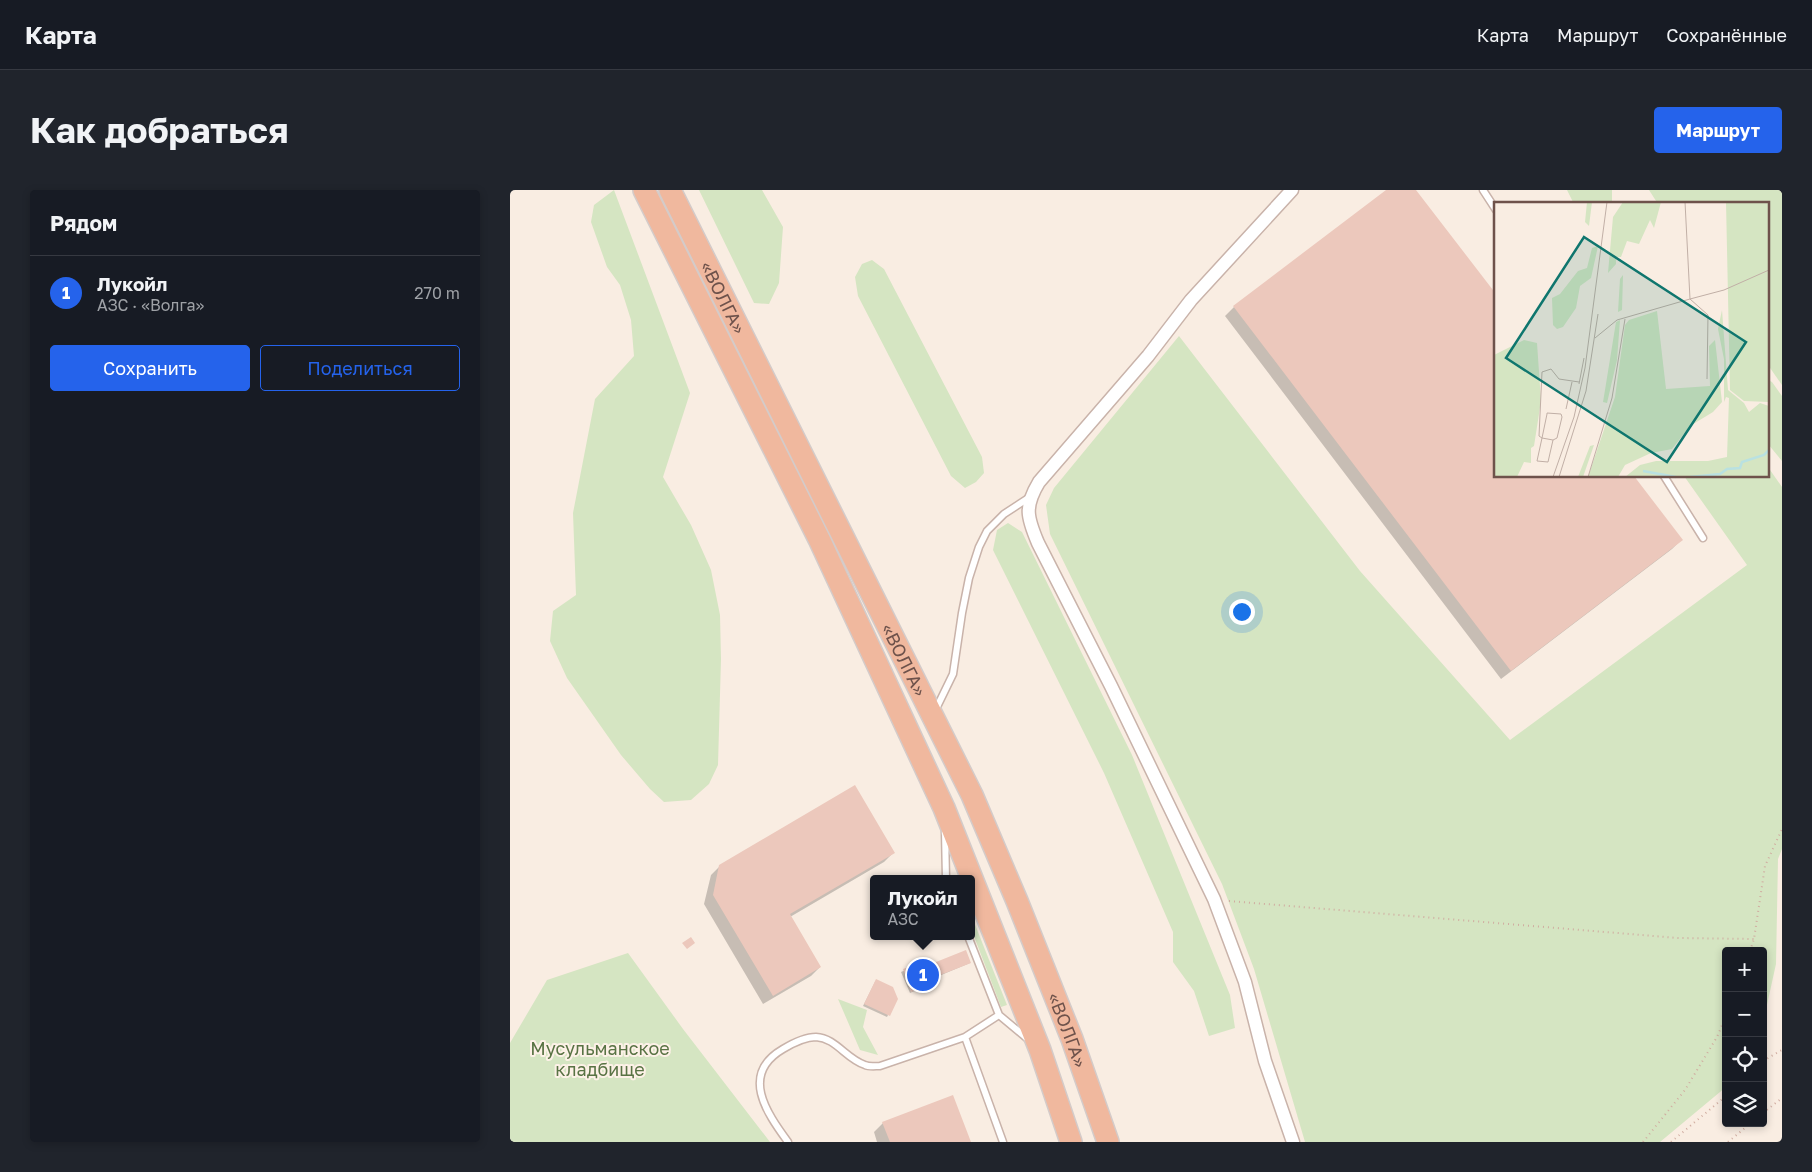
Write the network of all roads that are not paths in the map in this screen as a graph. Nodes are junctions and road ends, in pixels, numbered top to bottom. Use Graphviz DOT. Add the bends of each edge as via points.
graph roads {
  1 [pos="644,190"];
  2 [pos="670,190"];
  3 [pos="1292,190"];
  4 [pos="1483,190"];
  5 [pos="1494,207"];
  6 [pos="1665,478"];
  7 [pos="1030,496"];
  8 [pos="1703,538"];
  9 [pos="933,714"];
  10 [pos="944,808"];
  11 [pos="946,875"];
  12 [pos="971,875"];
  13 [pos="975,886"];
  14 [pos="970,940"];
  15 [pos="999,1015"];
  16 [pos="965,1037"];
  17 [pos="1040,1050"];
  18 [pos="788,1142"];
  19 [pos="1003,1142"];
  20 [pos="1071,1142"];
  21 [pos="1108,1142"];
  22 [pos="1293,1142"];
  1 -- 10 [label="highway, «ВОЛГА»" via="819,539"];
  2 -- 9 [label="highway, «ВОЛГА»"];
  3 -- 7 [label="street" via="1191,300"];
  4 -- 5 [label="lane"];
  6 -- 8 [label="lane"];
  7 -- 9 [label="lane" via="987,531 967,586 953,674"];
  7 -- 22 [label="street" via="1028,515 1038,542 1214,900 1245,982 1265,1061"];
  9 -- 21 [label="highway, «ВОЛГА»" via="1018,901"];
  10 -- 11 [label="lane"];
  10 -- 12 [label="highway, «ВОЛГА»"];
  13 -- 17 [label="highway, «ВОЛГА»"];
  14 -- 15 [label="lane"];
  15 -- 16 [label="lane"];
  15 -- 17 [label="lane"];
  16 -- 18 [label="lane" via="880,1066 866,1066 831,1041 816,1037 797,1041 773,1055 760,1075 760,1095 767,1112"];
  16 -- 19 [label="lane"];
  17 -- 20 [label="highway, «ВОЛГА»"];
}
